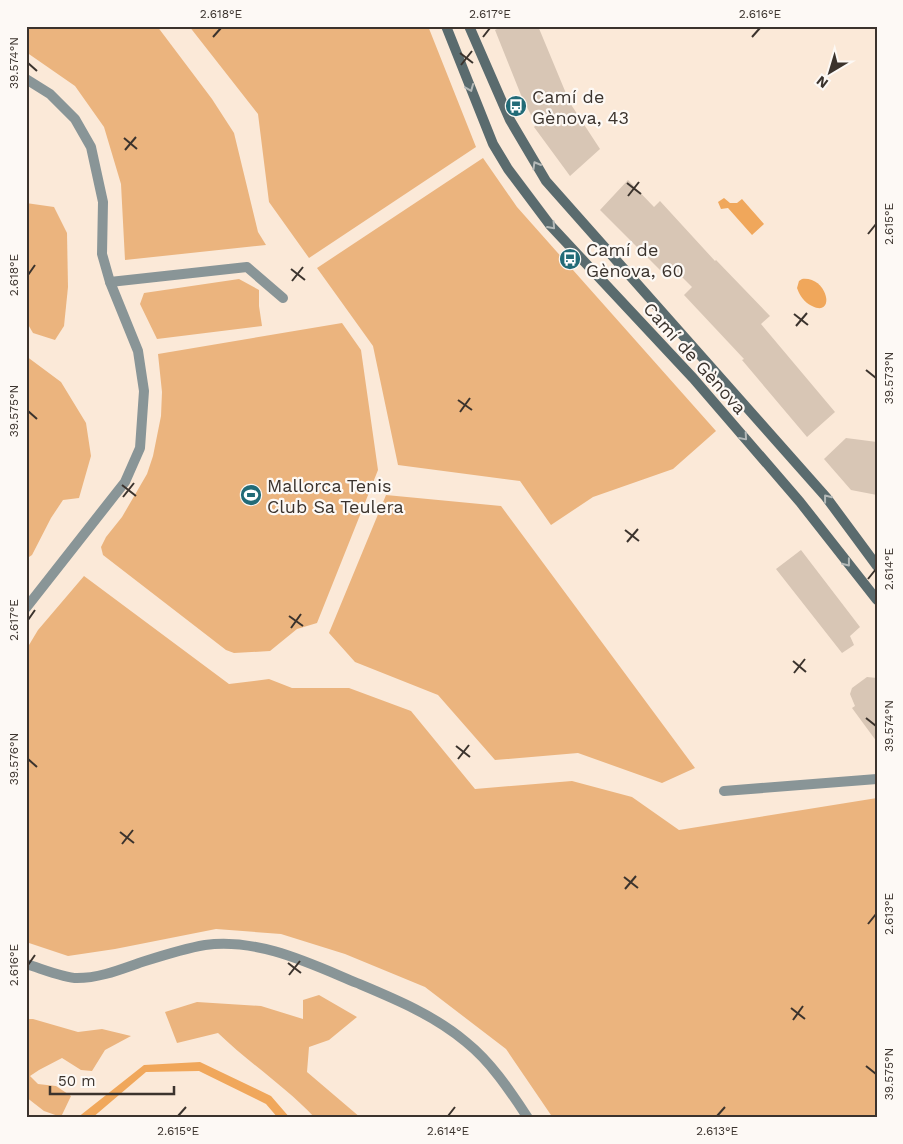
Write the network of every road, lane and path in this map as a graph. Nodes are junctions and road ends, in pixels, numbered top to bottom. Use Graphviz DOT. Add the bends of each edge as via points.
graph roads {
  1 [pos="446,26"];
  2 [pos="469,26"];
  3 [pos="26,79"];
  4 [pos="110,282"];
  5 [pos="283,298"];
  6 [pos="877,566"];
  7 [pos="877,600"];
  8 [pos="26,608"];
  9 [pos="877,779"];
  10 [pos="724,791"];
  11 [pos="26,964"];
  12 [pos="528,1118"];
  1 -- 7 [label="street, Camí de Gènova, one-way" via="493,144 550,225 693,378 800,502"];
  6 -- 2 [label="street, Camí de Gènova, one-way" via="826,496 546,181 510,120"];
  3 -- 4 [label="street" via="50,94 75,118 91,147 104,202 102,254"];
  4 -- 5 [label="street" via="247,267"];
  4 -- 8 [label="street" via="138,351 144,391 140,448 125,482"];
  9 -- 10 [label="street"];
  11 -- 12 [label="street" via="75,978 101,976 168,953 220,944 268,949 293,956 408,1005 467,1042 500,1077"];
}
